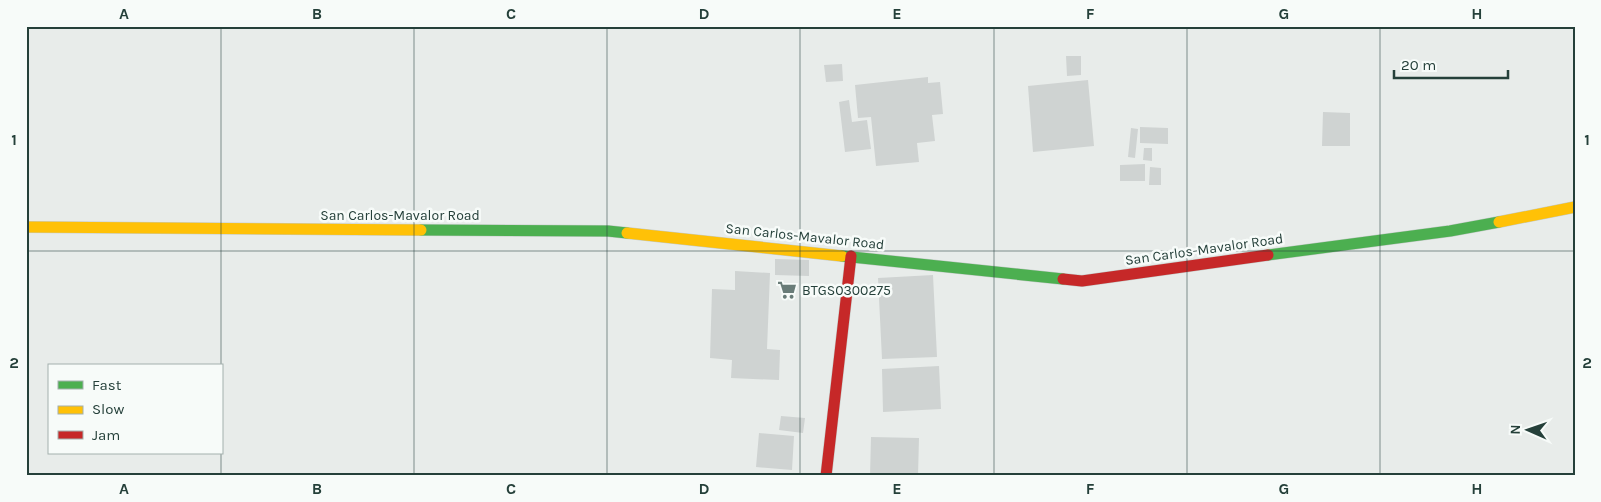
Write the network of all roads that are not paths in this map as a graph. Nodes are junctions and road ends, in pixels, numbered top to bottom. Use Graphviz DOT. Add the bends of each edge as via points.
graph roads {
  1 [pos="1575,207"];
  2 [pos="26,228"];
  3 [pos="851,256"];
  4 [pos="826,476"];
  1 -- 3 [label="street, San Carlos-Mavalor Road" via="1450,231 1082,281"];
  2 -- 3 [label="street, San Carlos-Mavalor Road" via="608,230"];
  3 -- 4 [label="street"];
}
